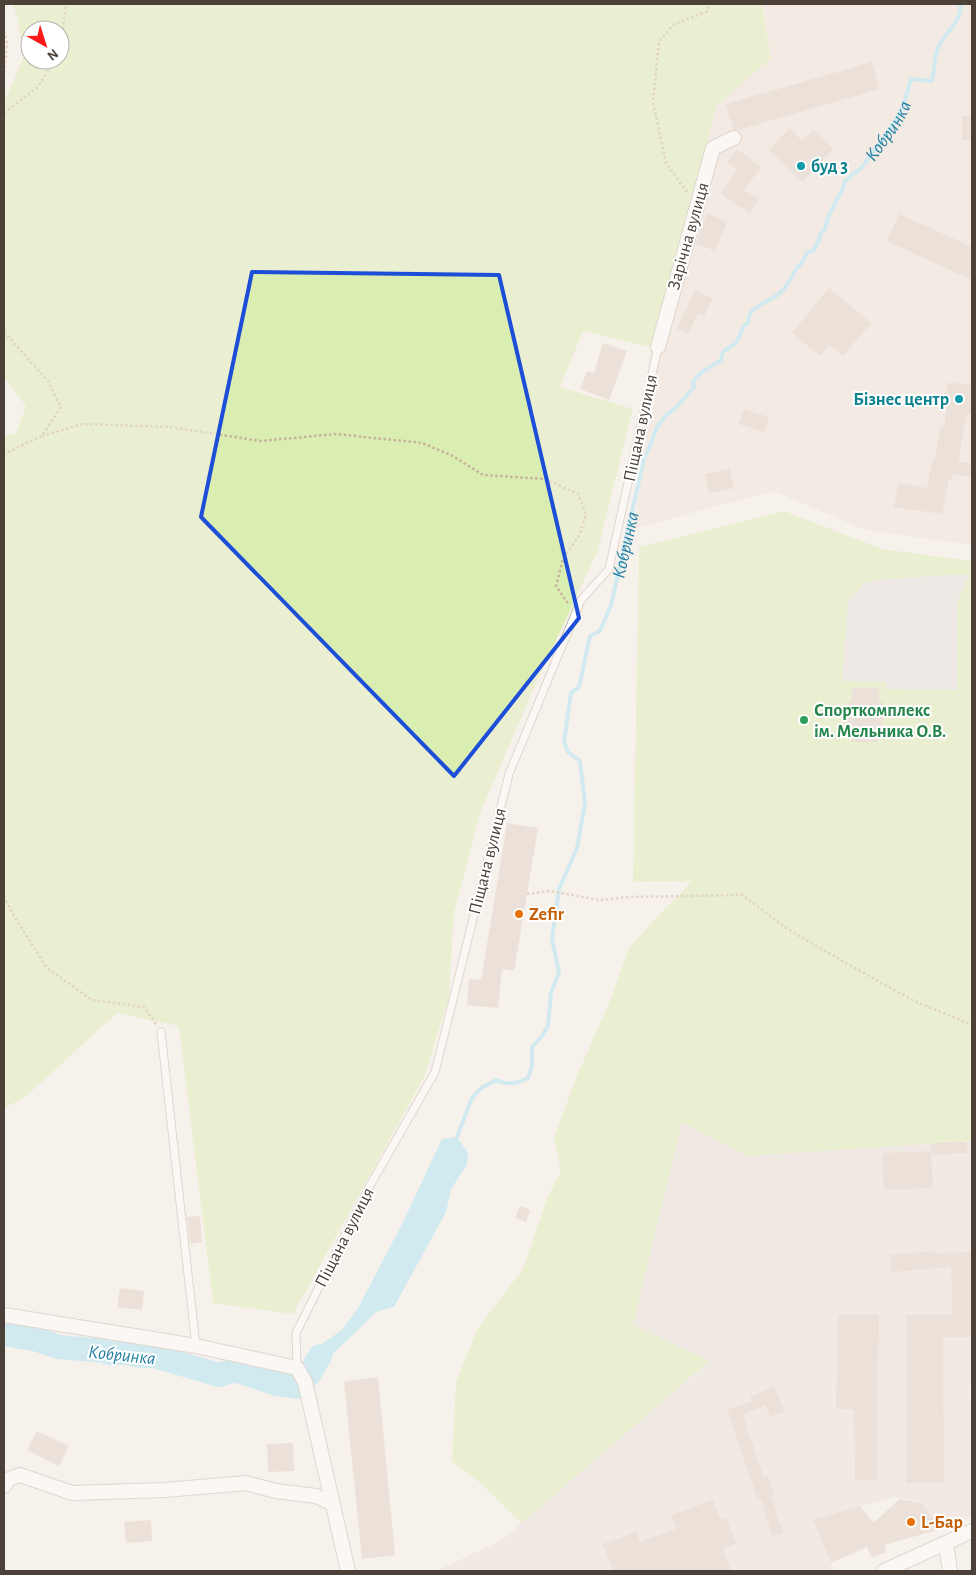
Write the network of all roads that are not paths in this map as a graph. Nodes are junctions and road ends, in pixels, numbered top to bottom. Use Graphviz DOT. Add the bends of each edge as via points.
graph roads {
  1 [pos="734,138"];
  2 [pos="658,347"];
  3 [pos="161,1032"];
  4 [pos="4,1315"];
  5 [pos="196,1346"];
  6 [pos="297,1368"];
  7 [pos="4,1486"];
  8 [pos="331,1503"];
  9 [pos="972,1531"];
  10 [pos="946,1544"];
  11 [pos="348,1571"];
  12 [pos="884,1571"];
  13 [pos="950,1571"];
  1 -- 2 [label="street, Зарічна вулиця" via="713,148"];
  2 -- 6 [label="lane, Піщана вулиця" via="609,569 578,606 509,774 435,1072 368,1189 296,1333"];
  3 -- 5 [label="lane"];
  4 -- 5 [label="street"];
  5 -- 6 [label="street"];
  6 -- 8 [label="street, Піщана вулиця" via="305,1382"];
  7 -- 8 [label="street" via="9,1479 20,1475 72,1493 246,1483 316,1496"];
  8 -- 11 [label="street, Піщана вулиця"];
  9 -- 10 [label="street"];
  10 -- 12 [label="street"];
  10 -- 13 [label="street"];
}
